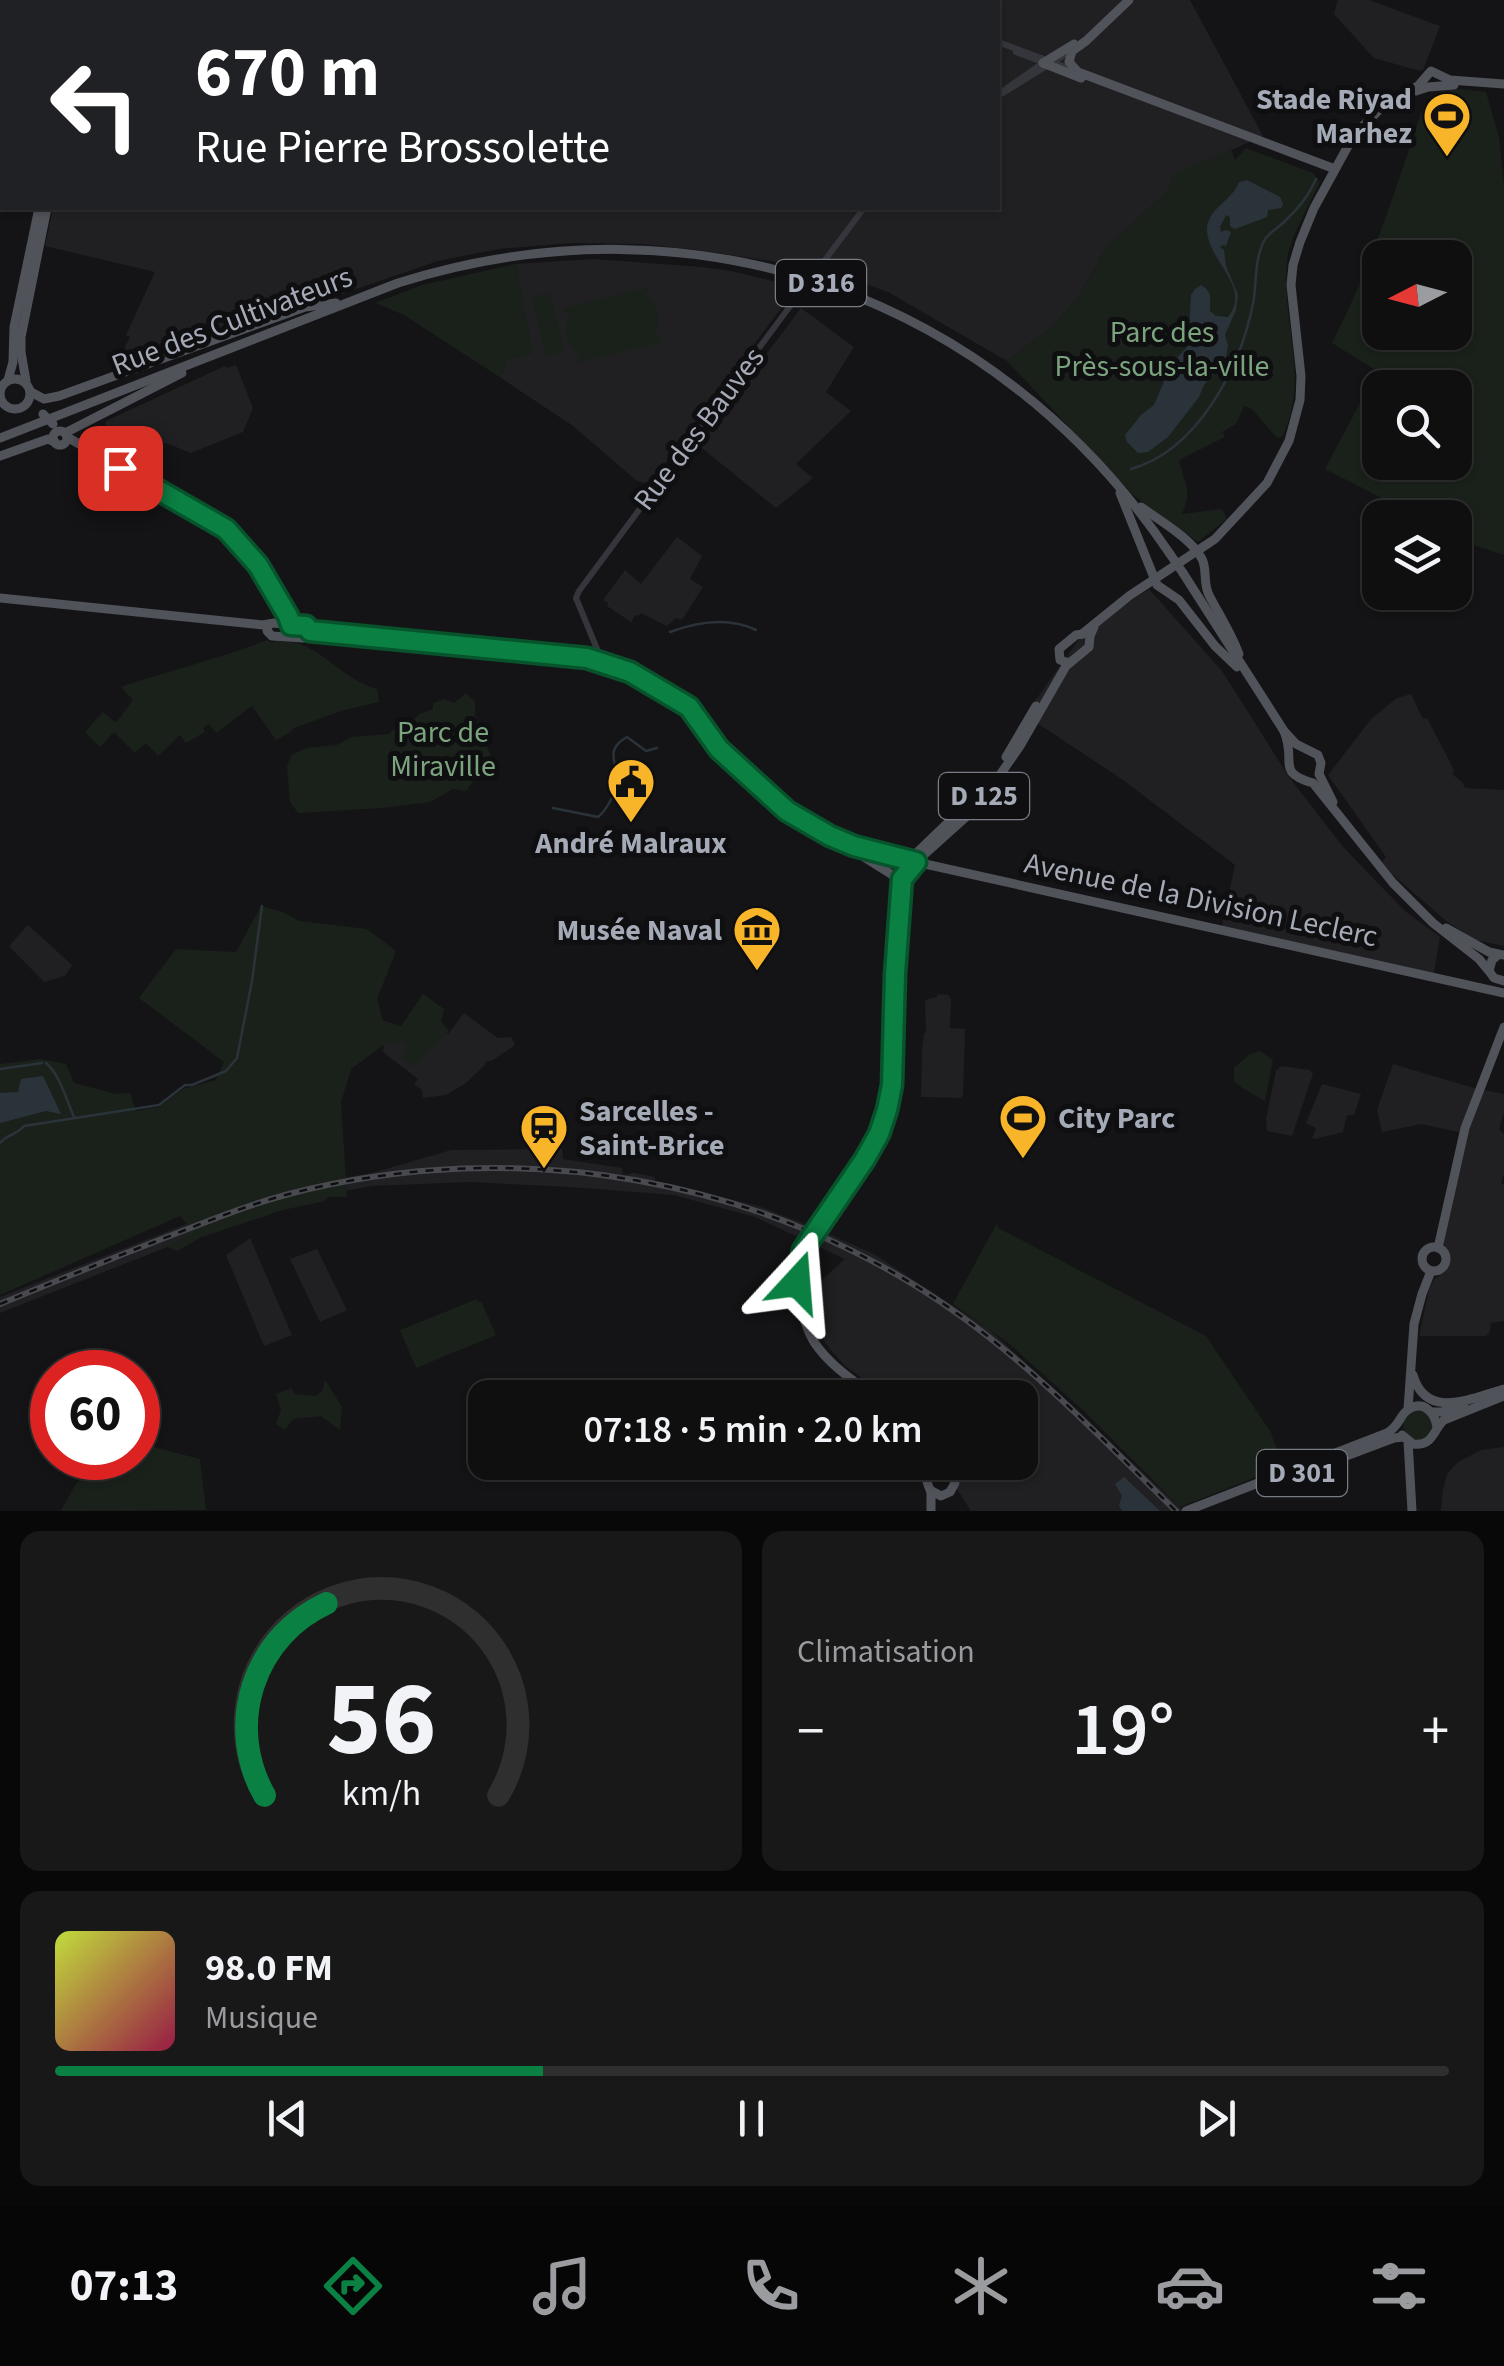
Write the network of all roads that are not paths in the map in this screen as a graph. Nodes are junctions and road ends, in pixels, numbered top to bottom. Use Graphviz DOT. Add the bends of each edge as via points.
graph roads {
  1 [pos="1129,0"];
  2 [pos="1094,33"];
  3 [pos="1000,45"];
  4 [pos="1000,45"];
  5 [pos="1072,51"];
  6 [pos="1027,56"];
  7 [pos="1050,62"];
  8 [pos="1030,71"];
  9 [pos="1078,72"];
  10 [pos="1504,86"];
  11 [pos="1000,94"];
  12 [pos="1000,95"];
  13 [pos="1316,166"];
  14 [pos="1334,174"];
  15 [pos="44,210"];
  16 [pos="45,210"];
  17 [pos="862,210"];
  18 [pos="376,292"];
  19 [pos="314,316"];
  20 [pos="8,380"];
  21 [pos="26,381"];
  22 [pos="31,395"];
  23 [pos="24,407"];
  24 [pos="41,412"];
  25 [pos="62,435"];
  26 [pos="0,438"];
  27 [pos="0,456"];
  28 [pos="1120,493"];
  29 [pos="1130,500"];
  30 [pos="1197,552"];
  31 [pos="1169,556"];
  32 [pos="1154,580"];
  33 [pos="0,598"];
  34 [pos="291,625"];
  35 [pos="268,626"];
  36 [pos="310,631"];
  37 [pos="1086,636"];
  38 [pos="1064,661"];
  39 [pos="602,662"];
  40 [pos="1256,687"];
  41 [pos="1284,731"];
  42 [pos="1305,748"];
  43 [pos="1290,758"];
  44 [pos="1318,773"];
  45 [pos="1308,780"];
  46 [pos="799,818"];
  47 [pos="1347,826"];
  48 [pos="932,848"];
  49 [pos="912,861"];
  50 [pos="937,867"];
  51 [pos="900,881"];
  52 [pos="1426,916"];
  53 [pos="1501,955"];
  54 [pos="1489,971"];
  55 [pos="1502,980"];
  56 [pos="1479,986"];
  57 [pos="1504,993"];
  58 [pos="1504,1027"];
  59 [pos="1438,1248"];
  60 [pos="1431,1271"];
  61 [pos="794,1289"];
  62 [pos="1412,1344"];
  63 [pos="1410,1376"];
  64 [pos="853,1380"];
  65 [pos="1504,1392"];
  66 [pos="1408,1409"];
  67 [pos="1428,1409"];
  68 [pos="1400,1423"];
  69 [pos="1438,1427"];
  70 [pos="1406,1439"];
  71 [pos="1421,1444"];
  72 [pos="928,1480"];
  73 [pos="953,1480"];
  74 [pos="932,1492"];
  75 [pos="943,1496"];
  76 [pos="935,1511"];
  77 [pos="1186,1511"];
  78 [pos="1201,1511"];
  79 [pos="1413,1511"];
  1 -- 2 [label="main road"];
  2 -- 5 [label="main road"];
  2 -- 7 [label="main road"];
  3 -- 7 [label="street"];
  4 -- 6 [label="street"];
  5 -- 7 [label="street"];
  5 -- 9 [label="main road" via="1069,62"];
  6 -- 7 [label="street"];
  6 -- 8 [label="street"];
  7 -- 8 [label="street"];
  7 -- 9 [label="street"];
  7 -- 12 [label="street"];
  7 -- 13 [label="main road"];
  8 -- 11 [label="street"];
  9 -- 14 [label="main road"];
  10 -- 14 [label="main road" via="1450,80 1387,103 1348,143"];
  13 -- 14 [label="main road"];
  13 -- 14 [label="main road"];
  14 -- 30 [label="main road" via="1295,256 1291,285 1301,392 1294,427 1259,494"];
  15 -- 20 [label="main road" via="14,326"];
  16 -- 21 [label="main road" via="21,336"];
  17 -- 39 [label="street, Rue des Bauves, bridge" via="579,591 576,598"];
  18 -- 19 [label="main road, Rue des Cultivateurs / D 316"];
  18 -- 22 [label="main road" via="306,307 58,396"];
  18 -- 28 [label="main road, Rue des Cultivateurs / D 316" via="491,264 597,253 689,258 792,278 906,324 979,366 1055,426"];
  18 -- 29 [label="main road, Rue des Cultivateurs / D 316" via="462,265 581,250 697,255 800,276 879,306 973,358 1061,424"];
  19 -- 25 [label="main road" via="200,364"];
  19 -- 26 [label="main road, Rue des Cultivateurs / D 316"];
  20 -- 21 [label="main road"];
  20 -- 23 [label="main road" via="1,400 11,409"];
  21 -- 22 [label="main road"];
  22 -- 23 [label="main road"];
  22 -- 24 [label="main road"];
  23 -- 24 [label="main road"];
  24 -- 25 [label="main road, bridge"];
  25 -- 27 [label="main road"];
  25 -- 34 [label="main road" via="226,529 258,565"];
  28 -- 31 [label="main road, Rue des Cultivateurs / D 316"];
  28 -- 32 [label="main road"];
  29 -- 30 [label="main road"];
  29 -- 31 [label="main road, Rue des Cultivateurs / D 316"];
  30 -- 32 [label="main road"];
  30 -- 40 [label="main road" via="1207,593"];
  31 -- 40 [label="main road, Rue des Cultivateurs / D 316, bridge"];
  32 -- 37 [label="main road"];
  32 -- 40 [label="main road"];
  33 -- 35 [label="main road"];
  34 -- 35 [label="main road"];
  34 -- 36 [label="main road"];
  35 -- 36 [label="main road" via="272,636 303,638"];
  36 -- 39 [label="main road"];
  37 -- 38 [label="main road" via="1088,648"];
  37 -- 38 [label="main road" via="1075,635 1060,647"];
  38 -- 48 [label="main road, D 125" via="993,785"];
  38 -- 49 [label="main road, D 125" via="992,779"];
  39 -- 46 [label="main road" via="689,707 719,749"];
  40 -- 41 [label="main road, D 316"];
  41 -- 42 [label="main road, D 316"];
  41 -- 43 [label="main road, D 316"];
  42 -- 43 [label="main road"];
  42 -- 44 [label="main road" via="1318,755"];
  43 -- 45 [label="main road" via="1292,775"];
  44 -- 45 [label="main road"];
  44 -- 47 [label="main road"];
  45 -- 47 [label="main road"];
  46 -- 49 [label="main road, Avenue de la Division Leclerc" via="854,846"];
  46 -- 51 [label="main road"];
  47 -- 52 [label="main road"];
  48 -- 49 [label="main road, D 125"];
  48 -- 50 [label="main road"];
  49 -- 50 [label="main road, Avenue de la Division Leclerc"];
  49 -- 51 [label="main road, D 125"];
  50 -- 56 [label="main road, Avenue de la Division Leclerc"];
  51 -- 61 [label="main road, bridge" via="884,1098 870,1138 805,1247"];
  52 -- 53 [label="main road"];
  52 -- 54 [label="main road"];
  53 -- 54 [label="main road"];
  54 -- 55 [label="main road"];
  54 -- 56 [label="main road"];
  55 -- 56 [label="main road"];
  56 -- 57 [label="main road, Avenue de la Division Leclerc"];
  58 -- 59 [label="main road" via="1466,1128"];
  59 -- 60 [label="main road" via="1445,1264"];
  59 -- 60 [label="main road" via="1423,1256"];
  60 -- 62 [label="main road"];
  61 -- 61 [label="main road" via="778,1281 776,1291 782,1298"];
  61 -- 64 [label="main road" via="818,1340"];
  62 -- 63 [label="main road"];
  62 -- 65 [label="main road" via="1414,1380 1430,1400"];
  63 -- 66 [label="main road"];
  63 -- 67 [label="main road" via="1417,1400"];
  65 -- 67 [label="main road" via="1444,1412"];
  65 -- 69 [label="main road"];
  66 -- 67 [label="main road"];
  66 -- 68 [label="main road"];
  67 -- 69 [label="main road"];
  68 -- 70 [label="main road"];
  68 -- 77 [label="main road, D 301"];
  69 -- 71 [label="main road"];
  70 -- 71 [label="main road"];
  70 -- 78 [label="main road, D 301"];
  70 -- 79 [label="main road"];
  71 -- 79 [label="main road"];
  72 -- 74 [label="main road"];
  73 -- 75 [label="main road"];
  74 -- 75 [label="main road"];
  74 -- 76 [label="main road"];
  75 -- 76 [label="main road"];
}
